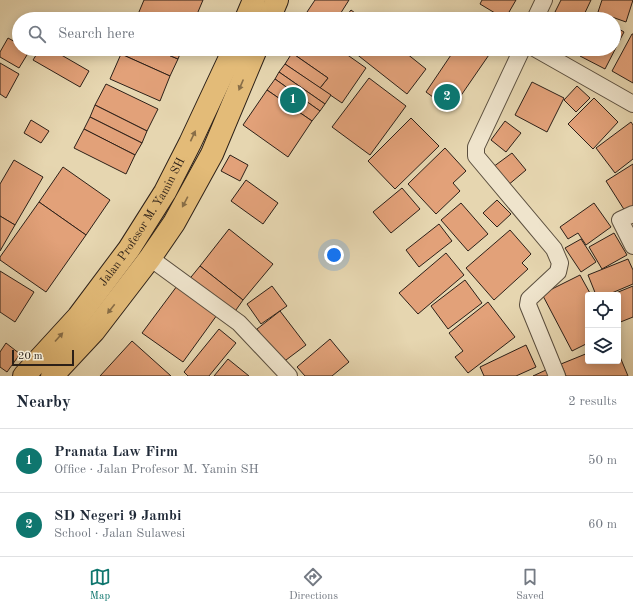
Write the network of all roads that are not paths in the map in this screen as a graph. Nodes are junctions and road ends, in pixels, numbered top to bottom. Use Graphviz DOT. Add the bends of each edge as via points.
graph roads {
  1 [pos="254,0"];
  2 [pos="277,0"];
  3 [pos="544,0"];
  4 [pos="249,12"];
  5 [pos="272,12"];
  6 [pos="538,12"];
  7 [pos="231,56"];
  8 [pos="253,56"];
  9 [pos="519,56"];
  10 [pos="548,56"];
  11 [pos="633,104"];
  12 [pos="153,211"];
  13 [pos="633,214"];
  14 [pos="174,223"];
  15 [pos="633,246"];
  16 [pos="150,258"];
  17 [pos="24,376"];
  18 [pos="52,376"];
  19 [pos="288,376"];
  20 [pos="557,376"];
  1 -- 4 [label="highway"];
  2 -- 5 [label="highway"];
  3 -- 6 [label="street"];
  12 -- 7 [label="highway, Jalan Profesor M. Yamin SH, one-way" via="190,143"];
  8 -- 14 [label="highway, Jalan Profesor M. Yamin SH, one-way" via="212,154"];
  9 -- 20 [label="street" via="476,147 476,156 554,249 560,263 558,272 529,299 528,305"];
  10 -- 11 [label="street"];
  12 -- 14 [label="highway"];
  17 -- 12 [label="highway, Jalan Profesor M. Yamin SH, one-way" via="78,317 129,249"];
  13 -- 15 [label="street" via="620,220"];
  14 -- 16 [label="highway, Jalan Profesor M. Yamin SH"];
  16 -- 18 [label="highway, Jalan Profesor M. Yamin SH, one-way" via="94,331"];
  16 -- 19 [label="street" via="239,324"];
}
